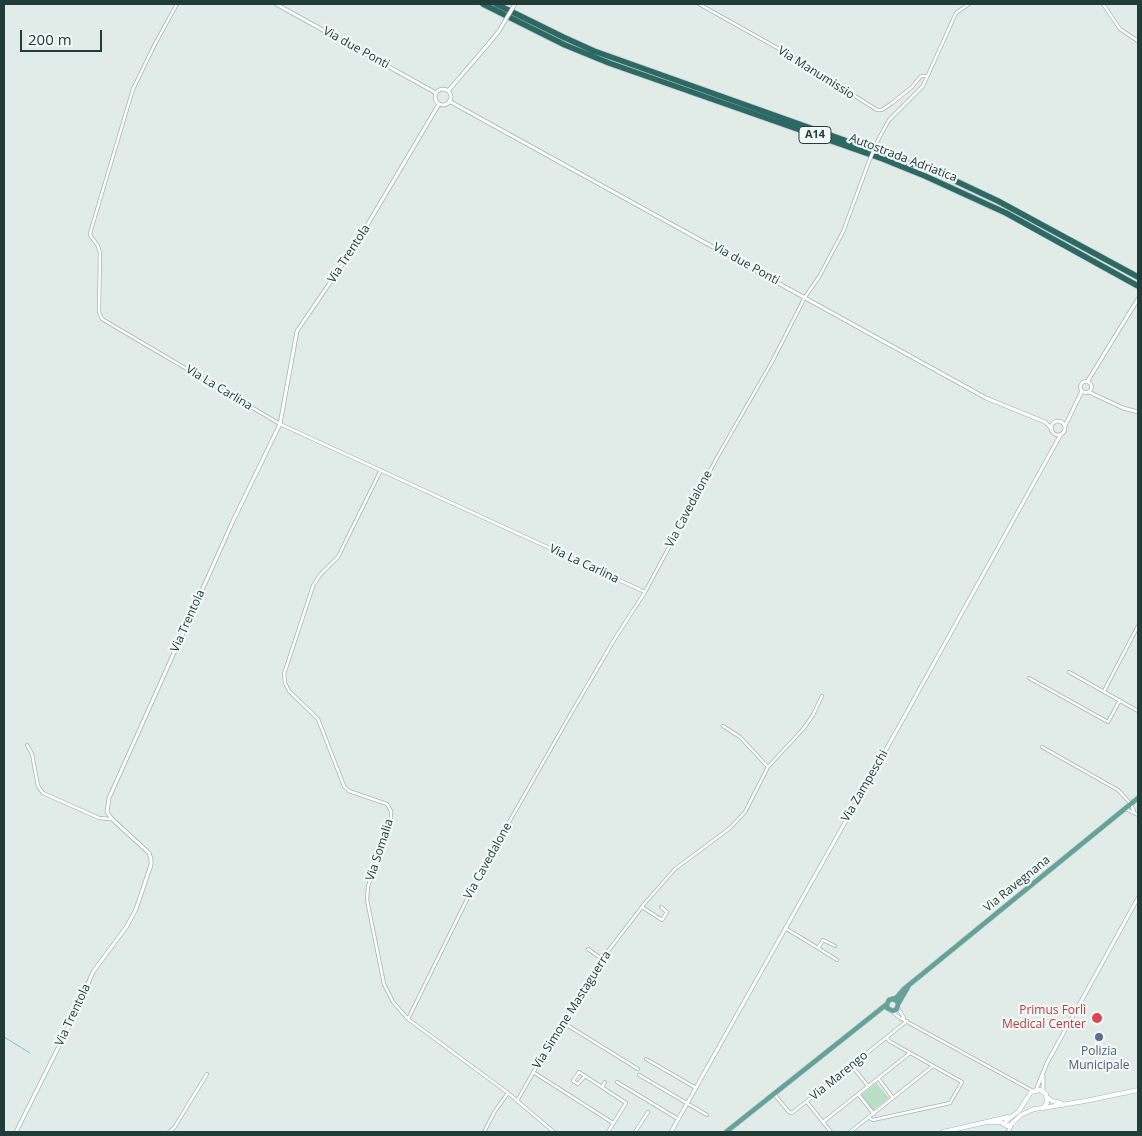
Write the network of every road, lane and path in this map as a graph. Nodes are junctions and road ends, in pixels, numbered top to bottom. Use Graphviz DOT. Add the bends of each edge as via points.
graph roads {
  1 [pos="177,4"];
  2 [pos="276,4"];
  3 [pos="483,4"];
  4 [pos="496,4"];
  5 [pos="515,4"];
  6 [pos="699,4"];
  7 [pos="969,4"];
  8 [pos="1104,4"];
  9 [pos="1138,41"];
  10 [pos="928,76"];
  11 [pos="448,91"];
  12 [pos="436,93"];
  13 [pos="449,101"];
  14 [pos="439,104"];
  15 [pos="1138,277"];
  16 [pos="1138,286"];
  17 [pos="805,297"];
  18 [pos="1138,299"];
  19 [pos="1092,375"];
  20 [pos="1087,382"];
  21 [pos="1092,386"];
  22 [pos="1086,392"];
  23 [pos="1098,396"];
  24 [pos="1138,412"];
  25 [pos="1067,420"];
  26 [pos="1045,422"];
  27 [pos="1055,422"];
  28 [pos="1062,422"];
  29 [pos="280,424"];
  30 [pos="1065,427"];
  31 [pos="1052,429"];
  32 [pos="1059,434"];
  33 [pos="382,470"];
  34 [pos="645,592"];
  35 [pos="1138,626"];
  36 [pos="1069,672"];
  37 [pos="1029,678"];
  38 [pos="1104,691"];
  39 [pos="822,696"];
  40 [pos="1120,700"];
  41 [pos="1138,711"];
  42 [pos="723,726"];
  43 [pos="27,745"];
  44 [pos="1042,748"];
  45 [pos="768,766"];
  46 [pos="1138,798"];
  47 [pos="1131,804"];
  48 [pos="1125,809"];
  49 [pos="1134,812"];
  50 [pos="1138,815"];
  51 [pos="112,819"];
  52 [pos="1138,898"];
  53 [pos="642,907"];
  54 [pos="661,907"];
  55 [pos="785,928"];
  56 [pos="834,946"];
  57 [pos="818,948"];
  58 [pos="588,949"];
  59 [pos="602,959"];
  60 [pos="837,960"];
  61 [pos="909,986"];
  62 [pos="892,999"];
  63 [pos="887,1004"];
  64 [pos="898,1006"];
  65 [pos="878,1010"];
  66 [pos="890,1010"];
  67 [pos="408,1019"];
  68 [pos="906,1020"];
  69 [pos="562,1022"];
  70 [pos="887,1038"];
  71 [pos="910,1053"];
  72 [pos="646,1059"];
  73 [pos="933,1065"];
  74 [pos="852,1066"];
  75 [pos="638,1069"];
  76 [pos="1043,1071"];
  77 [pos="533,1072"];
  78 [pos="207,1074"];
  79 [pos="638,1075"];
  80 [pos="584,1076"];
  81 [pos="878,1078"];
  82 [pos="605,1082"];
  83 [pos="617,1082"];
  84 [pos="868,1086"];
  85 [pos="1024,1086"];
  86 [pos="602,1087"];
  87 [pos="696,1088"];
  88 [pos="1035,1090"];
  89 [pos="1138,1090"];
  90 [pos="1043,1092"];
  91 [pos="508,1093"];
  92 [pos="774,1094"];
  93 [pos="858,1094"];
  94 [pos="1028,1097"];
  95 [pos="1047,1097"];
  96 [pos="893,1098"];
  97 [pos="517,1100"];
  98 [pos="687,1102"];
  99 [pos="807,1102"];
  100 [pos="1071,1103"];
  101 [pos="1043,1108"];
  102 [pos="1034,1109"];
  103 [pos="648,1112"];
  104 [pos="874,1114"];
  105 [pos="707,1115"];
  106 [pos="1010,1117"];
  107 [pos="869,1118"];
  108 [pos="678,1119"];
  109 [pos="823,1122"];
  110 [pos="990,1122"];
  111 [pos="613,1123"];
  112 [pos="1012,1124"];
  113 [pos="1006,1125"];
  114 [pos="16,1132"];
  115 [pos="169,1132"];
  116 [pos="484,1132"];
  117 [pos="554,1132"];
  118 [pos="608,1132"];
  119 [pos="635,1132"];
  120 [pos="670,1132"];
  121 [pos="726,1132"];
  122 [pos="831,1132"];
  123 [pos="850,1132"];
  124 [pos="943,1132"];
  125 [pos="1007,1132"];
  1 -- 29 [label="street, Via La Carlina" via="133,90 90,230 100,253 99,312 102,319"];
  2 -- 12 [label="street, Via due Ponti"];
  3 -- 16 [label="highway, Autostrada Adriatica / A14" via="565,45 610,63 925,176 1006,214"];
  4 -- 15 [label="highway, Autostrada Adriatica / A14" via="594,51 945,176"];
  5 -- 11 [label="street, bridge" via="486,48"];
  6 -- 10 [label="street, Via Manumissio" via="797,59 876,110 882,110 912,88 921,76"];
  7 -- 10 [label="street, Via Cavedalone" via="956,13"];
  8 -- 9 [label="street" via="1120,29"];
  10 -- 17 [label="street, Via Cavedalone, bridge" via="923,86 889,120 868,164 843,232"];
  11 -- 12 [label="street" via="442,89"];
  11 -- 13 [label="street"];
  12 -- 14 [label="street"];
  13 -- 14 [label="street"];
  13 -- 17 [label="street, Via due Ponti"];
  14 -- 29 [label="street, Via Trentola" via="354,249 300,325"];
  17 -- 26 [label="street, Via due Ponti" via="986,398"];
  17 -- 34 [label="street, Via Cavedalone"];
  18 -- 19 [label="street"];
  19 -- 20 [label="street"];
  19 -- 21 [label="street"];
  20 -- 21 [label="street"];
  20 -- 22 [label="street" via="1081,385"];
  21 -- 22 [label="street"];
  21 -- 23 [label="street"];
  22 -- 23 [label="street"];
  22 -- 25 [label="street" via="1078,398"];
  23 -- 24 [label="street"];
  25 -- 28 [label="street"];
  25 -- 30 [label="street"];
  26 -- 27 [label="street, Via due Ponti"];
  26 -- 31 [label="street, Via due Ponti"];
  27 -- 28 [label="street"];
  27 -- 31 [label="street"];
  28 -- 30 [label="street"];
  29 -- 33 [label="street, Via La Carlina"];
  29 -- 51 [label="street, Via Trentola" via="232,521 109,798 107,812"];
  30 -- 32 [label="street"];
  31 -- 32 [label="street"];
  32 -- 55 [label="street, Via Zampeschi"];
  33 -- 34 [label="street, Via La Carlina"];
  33 -- 67 [label="street, Via Somalia" via="338,557 313,586 284,674 289,691 318,719 344,786 390,807 392,818 368,886 367,900 384,984"];
  34 -- 67 [label="street, Via Cavedalone" via="480,873"];
  35 -- 38 [label="street"];
  36 -- 38 [label="street"];
  37 -- 40 [label="street" via="1108,722"];
  38 -- 40 [label="street"];
  39 -- 45 [label="street, Via Simone Mastaguerra" via="804,728"];
  40 -- 41 [label="street"];
  42 -- 45 [label="street" via="740,737"];
  43 -- 51 [label="street" via="38,786 43,793 98,818"];
  44 -- 47 [label="street" via="1118,790"];
  45 -- 53 [label="street, Via Simone Mastaguerra" via="745,812 730,828 675,870"];
  46 -- 47 [label="main road, Via Ravegnana"];
  47 -- 48 [label="main road, Via Ravegnana"];
  47 -- 49 [label="street"];
  48 -- 49 [label="street"];
  48 -- 61 [label="main road, Via Ravegnana"];
  49 -- 50 [label="street"];
  51 -- 114 [label="street, Via Trentola" via="149,853 151,865 136,909 93,972"];
  52 -- 76 [label="street"];
  53 -- 54 [label="street" via="662,920 667,912"];
  53 -- 59 [label="street, Via Simone Mastaguerra"];
  55 -- 57 [label="street"];
  55 -- 87 [label="street, Via Zampeschi"];
  56 -- 57 [label="street" via="823,940"];
  57 -- 60 [label="street"];
  58 -- 59 [label="street"];
  59 -- 69 [label="street, Via Simone Mastaguerra"];
  61 -- 62 [label="main road, Via Ravegnana"];
  61 -- 64 [label="main road, Via Ravegnana"];
  62 -- 63 [label="main road"];
  62 -- 64 [label="main road"];
  63 -- 65 [label="main road"];
  63 -- 66 [label="main road"];
  64 -- 66 [label="main road"];
  64 -- 68 [label="street"];
  65 -- 66 [label="main road"];
  65 -- 92 [label="main road"];
  66 -- 68 [label="street"];
  67 -- 91 [label="street, Via Somalia"];
  68 -- 70 [label="street, Via Marengo"];
  68 -- 85 [label="street"];
  69 -- 75 [label="street"];
  69 -- 77 [label="street, Via Simone Mastaguerra"];
  70 -- 71 [label="street"];
  70 -- 74 [label="street, Via Marengo"];
  71 -- 73 [label="street"];
  71 -- 81 [label="street"];
  72 -- 87 [label="street"];
  73 -- 96 [label="street"];
  73 -- 107 [label="street" via="962,1082 950,1103 873,1120"];
  74 -- 84 [label="street"];
  74 -- 99 [label="street, Via Marengo"];
  76 -- 88 [label="street"];
  76 -- 90 [label="street"];
  77 -- 97 [label="street, Via Simone Mastaguerra"];
  77 -- 111 [label="street"];
  78 -- 115 [label="street"];
  79 -- 98 [label="street"];
  80 -- 80 [label="street" via="579,1072 573,1081 578,1084"];
  80 -- 86 [label="street"];
  81 -- 84 [label="street"];
  81 -- 96 [label="street"];
  82 -- 86 [label="street"];
  83 -- 108 [label="street"];
  84 -- 93 [label="street"];
  85 -- 88 [label="street"];
  85 -- 94 [label="street"];
  86 -- 111 [label="street" via="626,1103"];
  87 -- 98 [label="street, Via Zampeschi"];
  88 -- 90 [label="main road"];
  88 -- 94 [label="main road"];
  89 -- 100 [label="main road"];
  90 -- 95 [label="main road"];
  91 -- 97 [label="street, Via Somalia"];
  91 -- 116 [label="street"];
  92 -- 99 [label="street, Via Marengo" via="790,1113"];
  92 -- 121 [label="main road"];
  93 -- 104 [label="street"];
  93 -- 109 [label="street"];
  94 -- 102 [label="main road" via="1029,1106"];
  94 -- 106 [label="main road" via="1019,1111"];
  95 -- 100 [label="main road" via="1052,1101"];
  95 -- 101 [label="main road"];
  96 -- 104 [label="street"];
  97 -- 117 [label="street, Via Somalia"];
  98 -- 105 [label="street"];
  98 -- 108 [label="street, Via Zampeschi"];
  99 -- 109 [label="street"];
  100 -- 101 [label="main road"];
  101 -- 102 [label="main road"];
  102 -- 112 [label="main road"];
  103 -- 119 [label="street"];
  104 -- 107 [label="street"];
  106 -- 110 [label="main road"];
  106 -- 113 [label="main road"];
  107 -- 123 [label="street"];
  108 -- 120 [label="street, Via Zampeschi"];
  109 -- 122 [label="street"];
  110 -- 113 [label="main road"];
  110 -- 124 [label="main road"];
  111 -- 118 [label="street"];
  112 -- 113 [label="main road"];
  112 -- 125 [label="street"];
  113 -- 125 [label="street"];
}
